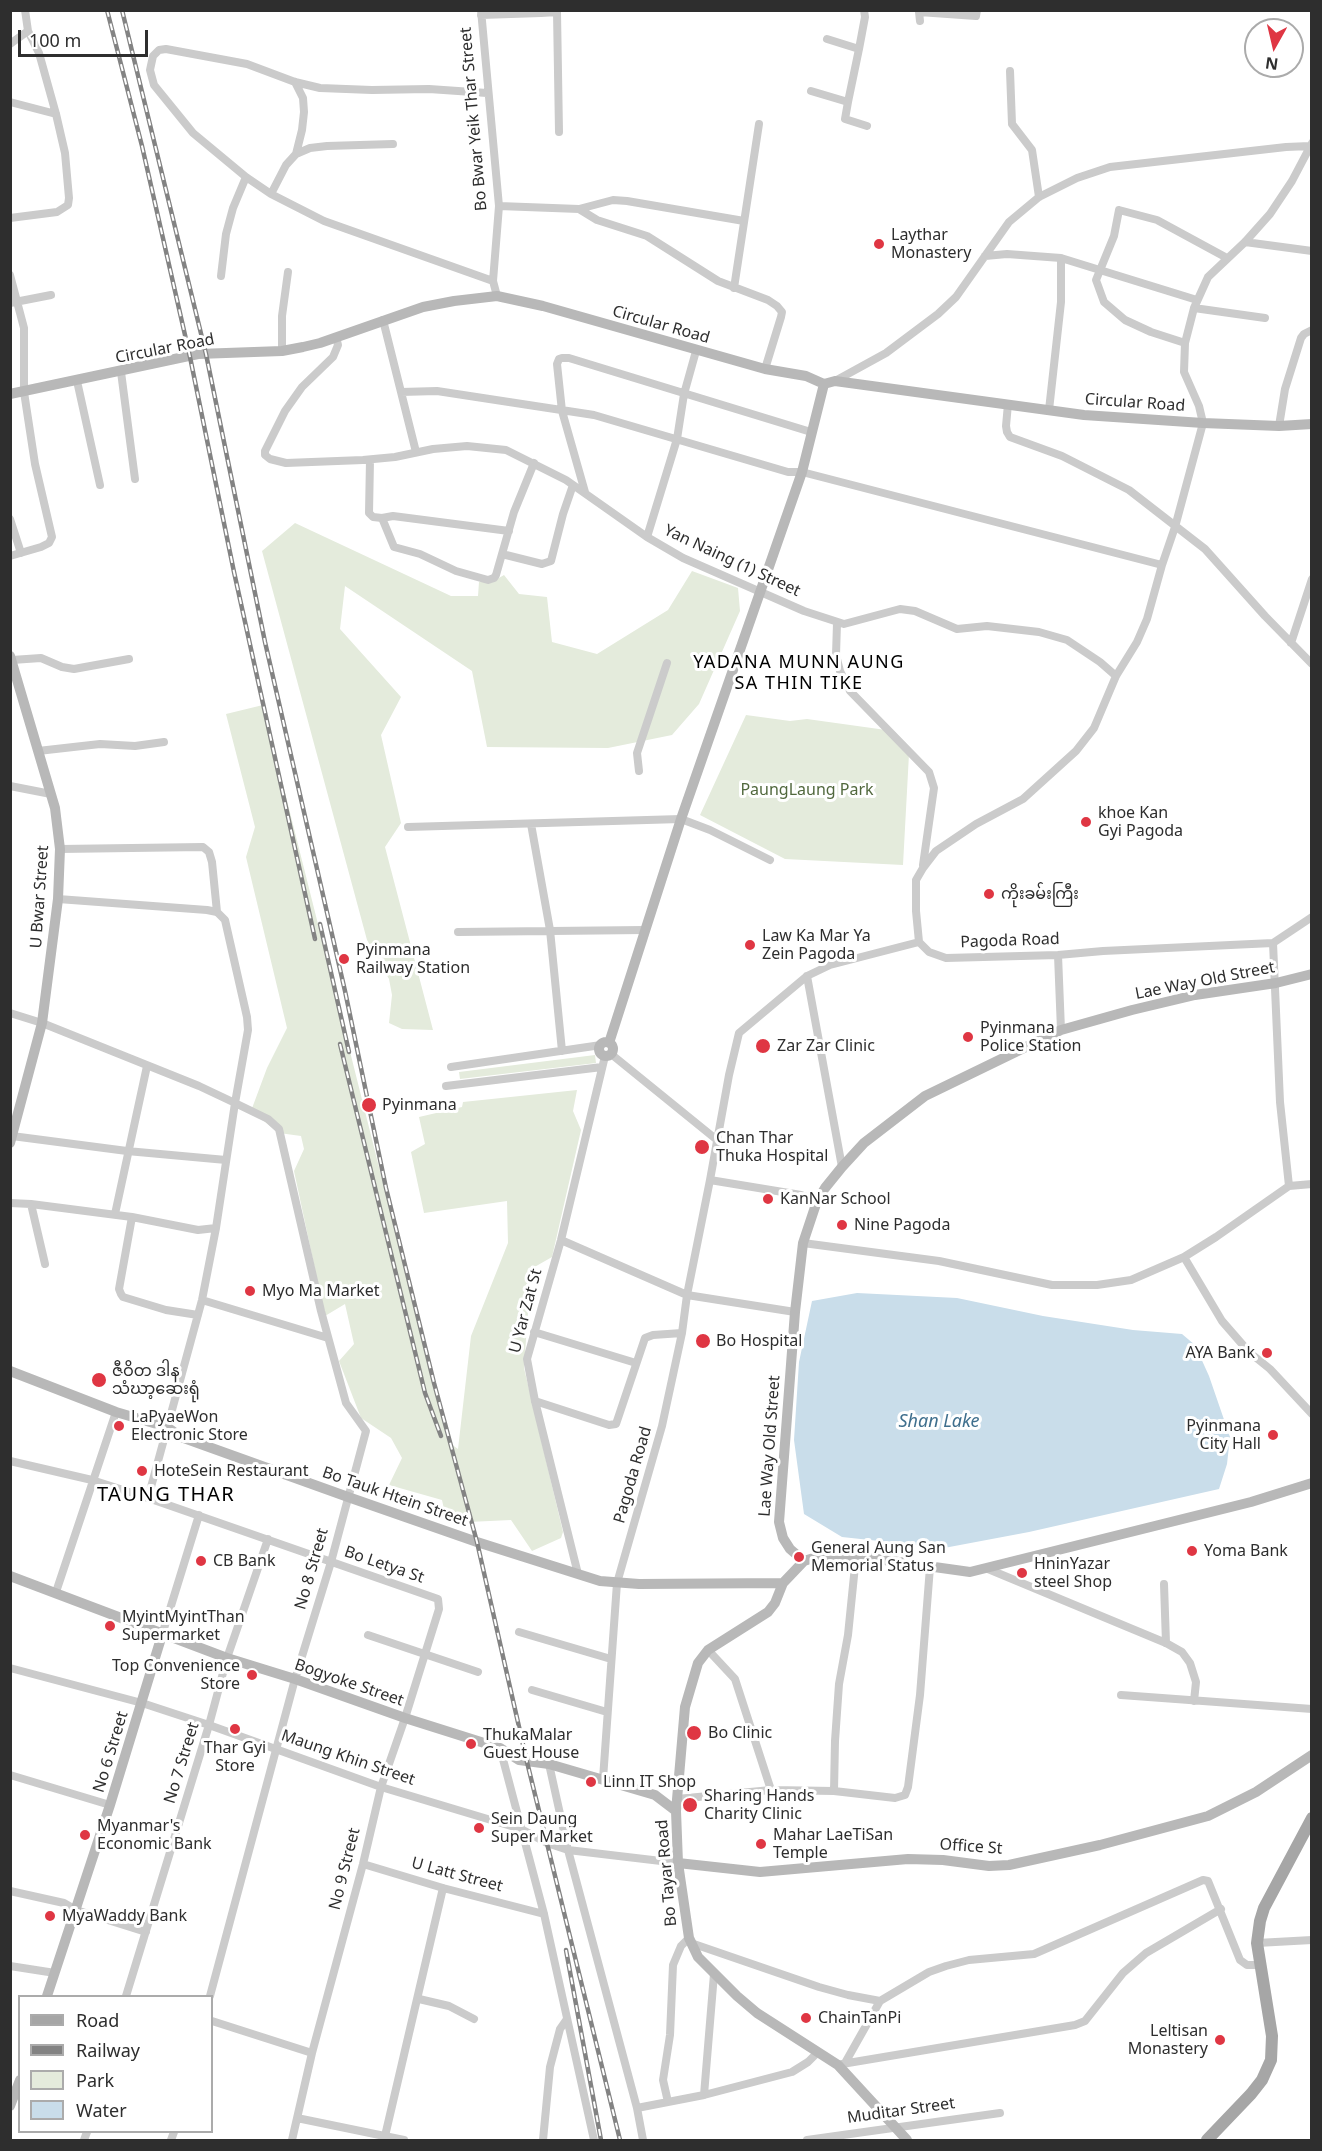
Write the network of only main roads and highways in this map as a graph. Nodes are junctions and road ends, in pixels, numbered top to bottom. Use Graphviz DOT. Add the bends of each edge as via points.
graph roads {
  1 [pos="1311,1818"];
  2 [pos="1207,2140"];
  1 -- 2 [label="main road" via="1264,1908 1257,1943 1272,2036 1271,2060 1251,2094"];
}
